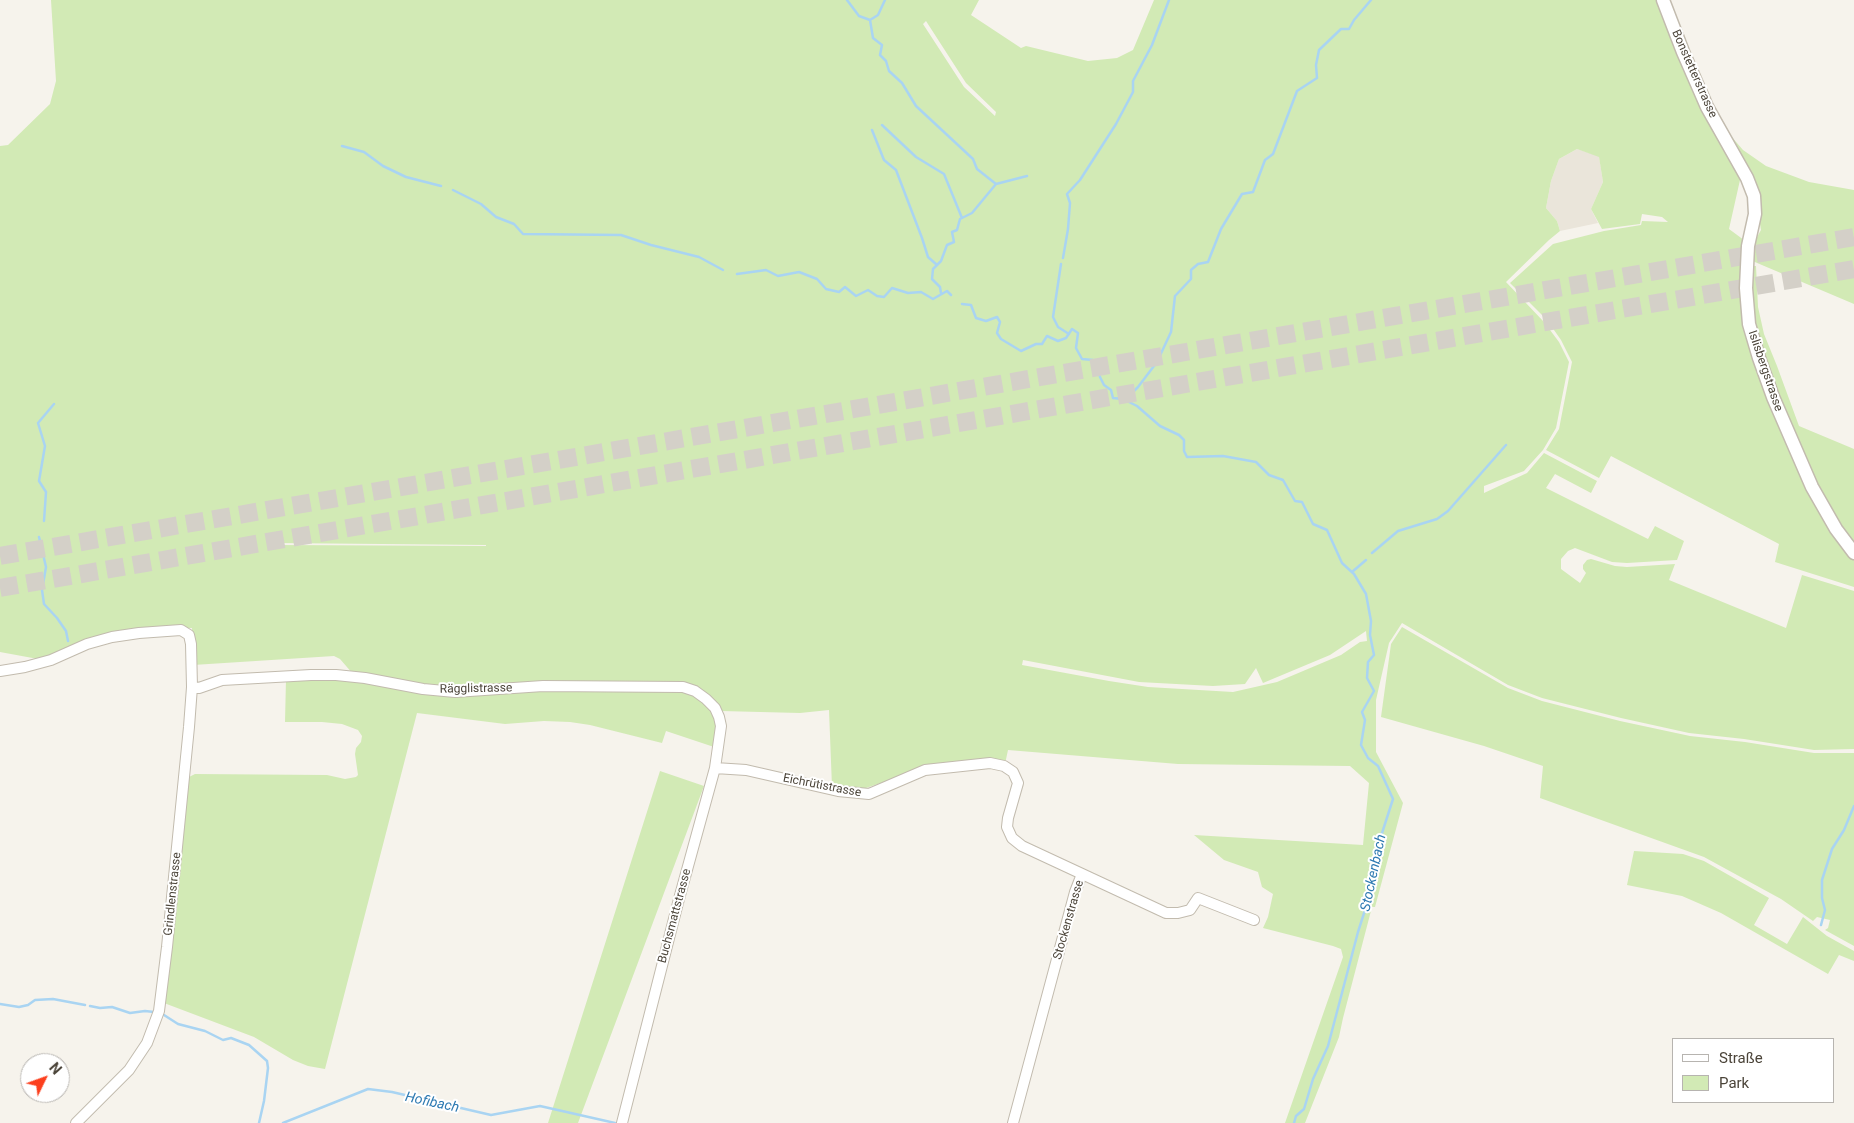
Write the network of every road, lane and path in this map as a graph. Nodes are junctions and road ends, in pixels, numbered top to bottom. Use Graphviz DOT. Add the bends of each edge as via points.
graph roads {
  1 [pos="1663,0"];
  2 [pos="1729,147"];
  3 [pos="1854,553"];
  4 [pos="0,670"];
  5 [pos="192,687"];
  6 [pos="719,716"];
  7 [pos="715,768"];
  8 [pos="1082,874"];
  9 [pos="1254,920"];
  10 [pos="623,1120"];
  11 [pos="76,1123"];
  12 [pos="1013,1123"];
  1 -- 2 [label="street, Bonstetterstrasse" via="1707,108"];
  2 -- 3 [label="street, Islisbergstrasse" via="1754,196 1755,214 1748,246 1746,288 1754,342 1773,397 1812,487 1836,530"];
  4 -- 5 [label="street, Grindlenstrasse" via="51,660 86,644 112,637 181,630 189,635 191,644"];
  5 -- 6 [label="street, Rägglistrasse" via="199,688 222,680 311,675 365,678 455,692 543,686 683,687 706,698"];
  5 -- 11 [label="street, Grindlenstrasse" via="159,1010 147,1043 130,1070"];
  6 -- 7 [label="street, Buchsmattstrasse" via="721,726"];
  7 -- 8 [label="street, Eichrütistrasse" via="746,770 838,791 869,794 925,770 990,763 1004,766 1013,772 1018,783 1007,827 1012,838 1022,846"];
  7 -- 10 [label="street, Buchsmattstrasse"];
  8 -- 9 [label="street, Stockenstrasse" via="1166,913 1190,910 1198,898"];
  8 -- 12 [label="street, Stockenstrasse"];
}
